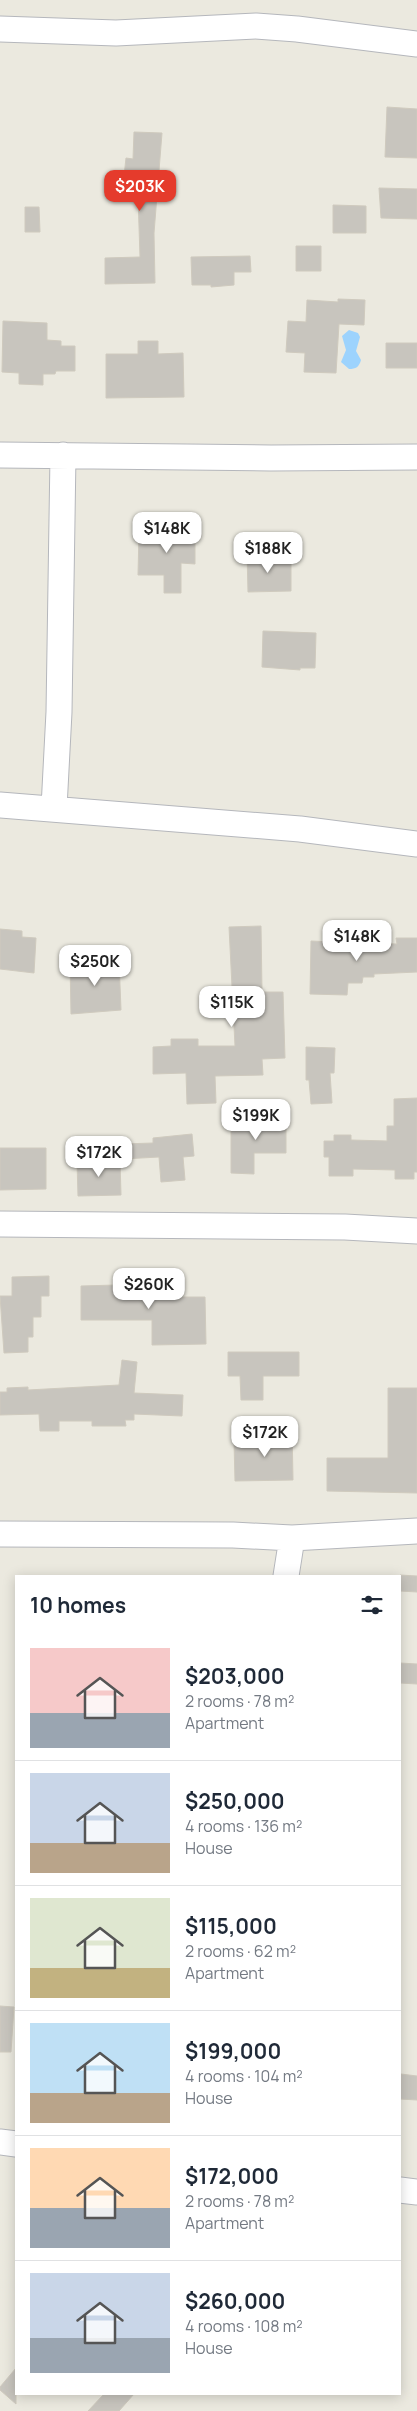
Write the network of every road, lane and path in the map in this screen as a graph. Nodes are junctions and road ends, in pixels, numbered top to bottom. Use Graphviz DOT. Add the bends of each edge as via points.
graph roads {
  1 [pos="0,29"];
  2 [pos="417,44"];
  3 [pos="0,455"];
  4 [pos="64,455"];
  5 [pos="417,457"];
  6 [pos="0,805"];
  7 [pos="54,808"];
  8 [pos="417,844"];
  9 [pos="0,1224"];
  10 [pos="417,1231"];
  11 [pos="417,1532"];
  12 [pos="0,1534"];
  13 [pos="292,1538"];
  14 [pos="286,1575"];
  15 [pos="0,2142"];
  16 [pos="15,2144"];
  17 [pos="401,2190"];
  18 [pos="417,2192"];
  1 -- 2 [label="street" via="116,33 256,26 297,28"];
  3 -- 4 [label="street"];
  4 -- 5 [label="street"];
  4 -- 7 [label="street"];
  6 -- 7 [label="street"];
  7 -- 8 [label="street" via="300,828"];
  9 -- 10 [label="street" via="345,1226"];
  11 -- 13 [label="street"];
  12 -- 13 [label="street"];
  13 -- 14 [label="street"];
  15 -- 16 [label="street"];
  17 -- 18 [label="street"];
}
